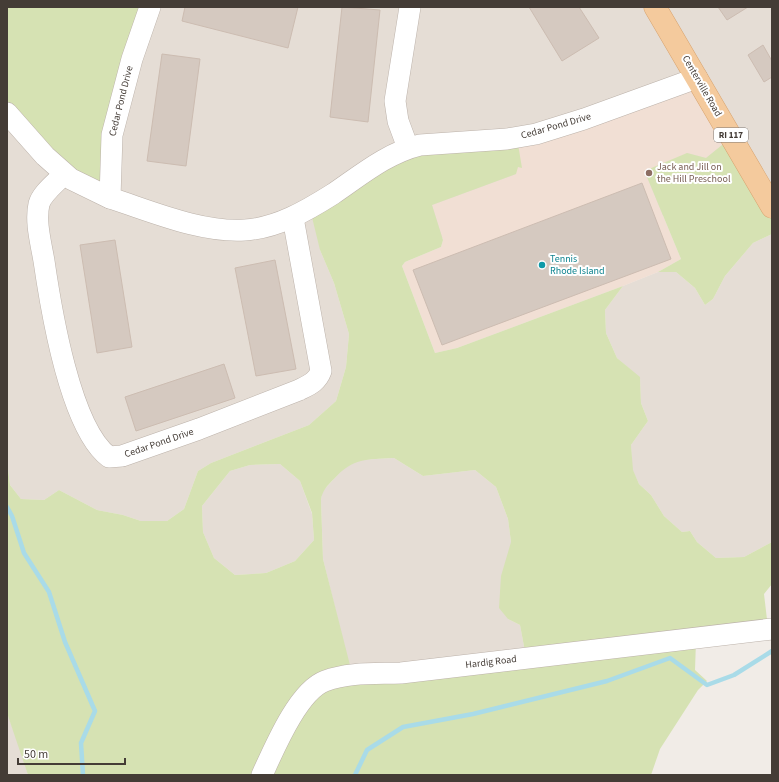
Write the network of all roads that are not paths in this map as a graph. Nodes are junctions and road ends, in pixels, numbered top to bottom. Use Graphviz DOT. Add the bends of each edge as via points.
graph roads {
  1 [pos="150,7"];
  2 [pos="410,7"];
  3 [pos="655,7"];
  4 [pos="697,78"];
  5 [pos="7,113"];
  6 [pos="408,148"];
  7 [pos="64,174"];
  8 [pos="110,198"];
  9 [pos="772,207"];
  10 [pos="292,218"];
  11 [pos="772,628"];
  12 [pos="262,775"];
  1 -- 8 [label="street, Cedar Pond Drive" via="132,59 112,135"];
  2 -- 6 [label="street" via="395,101 398,121"];
  3 -- 4 [label="main road, Centerville Road / RI 117"];
  4 -- 6 [label="street, Cedar Pond Drive" via="536,134"];
  4 -- 9 [label="main road, Centerville Road / RI 117"];
  5 -- 7 [label="street, Cedar Pond Drive"];
  6 -- 10 [label="street, Cedar Pond Drive" via="383,160"];
  7 -- 8 [label="street, Cedar Pond Drive" via="90,190"];
  7 -- 10 [label="street, Cedar Pond Drive" via="39,202 37,217 66,373 94,442 109,457 122,456 199,429 299,390 314,383 319,377 321,371"];
  8 -- 10 [label="street, Cedar Pond Drive" via="148,212 225,230 245,230"];
  11 -- 12 [label="street, Hardig Road" via="400,673 366,673 325,681 311,689 301,700"];
}
